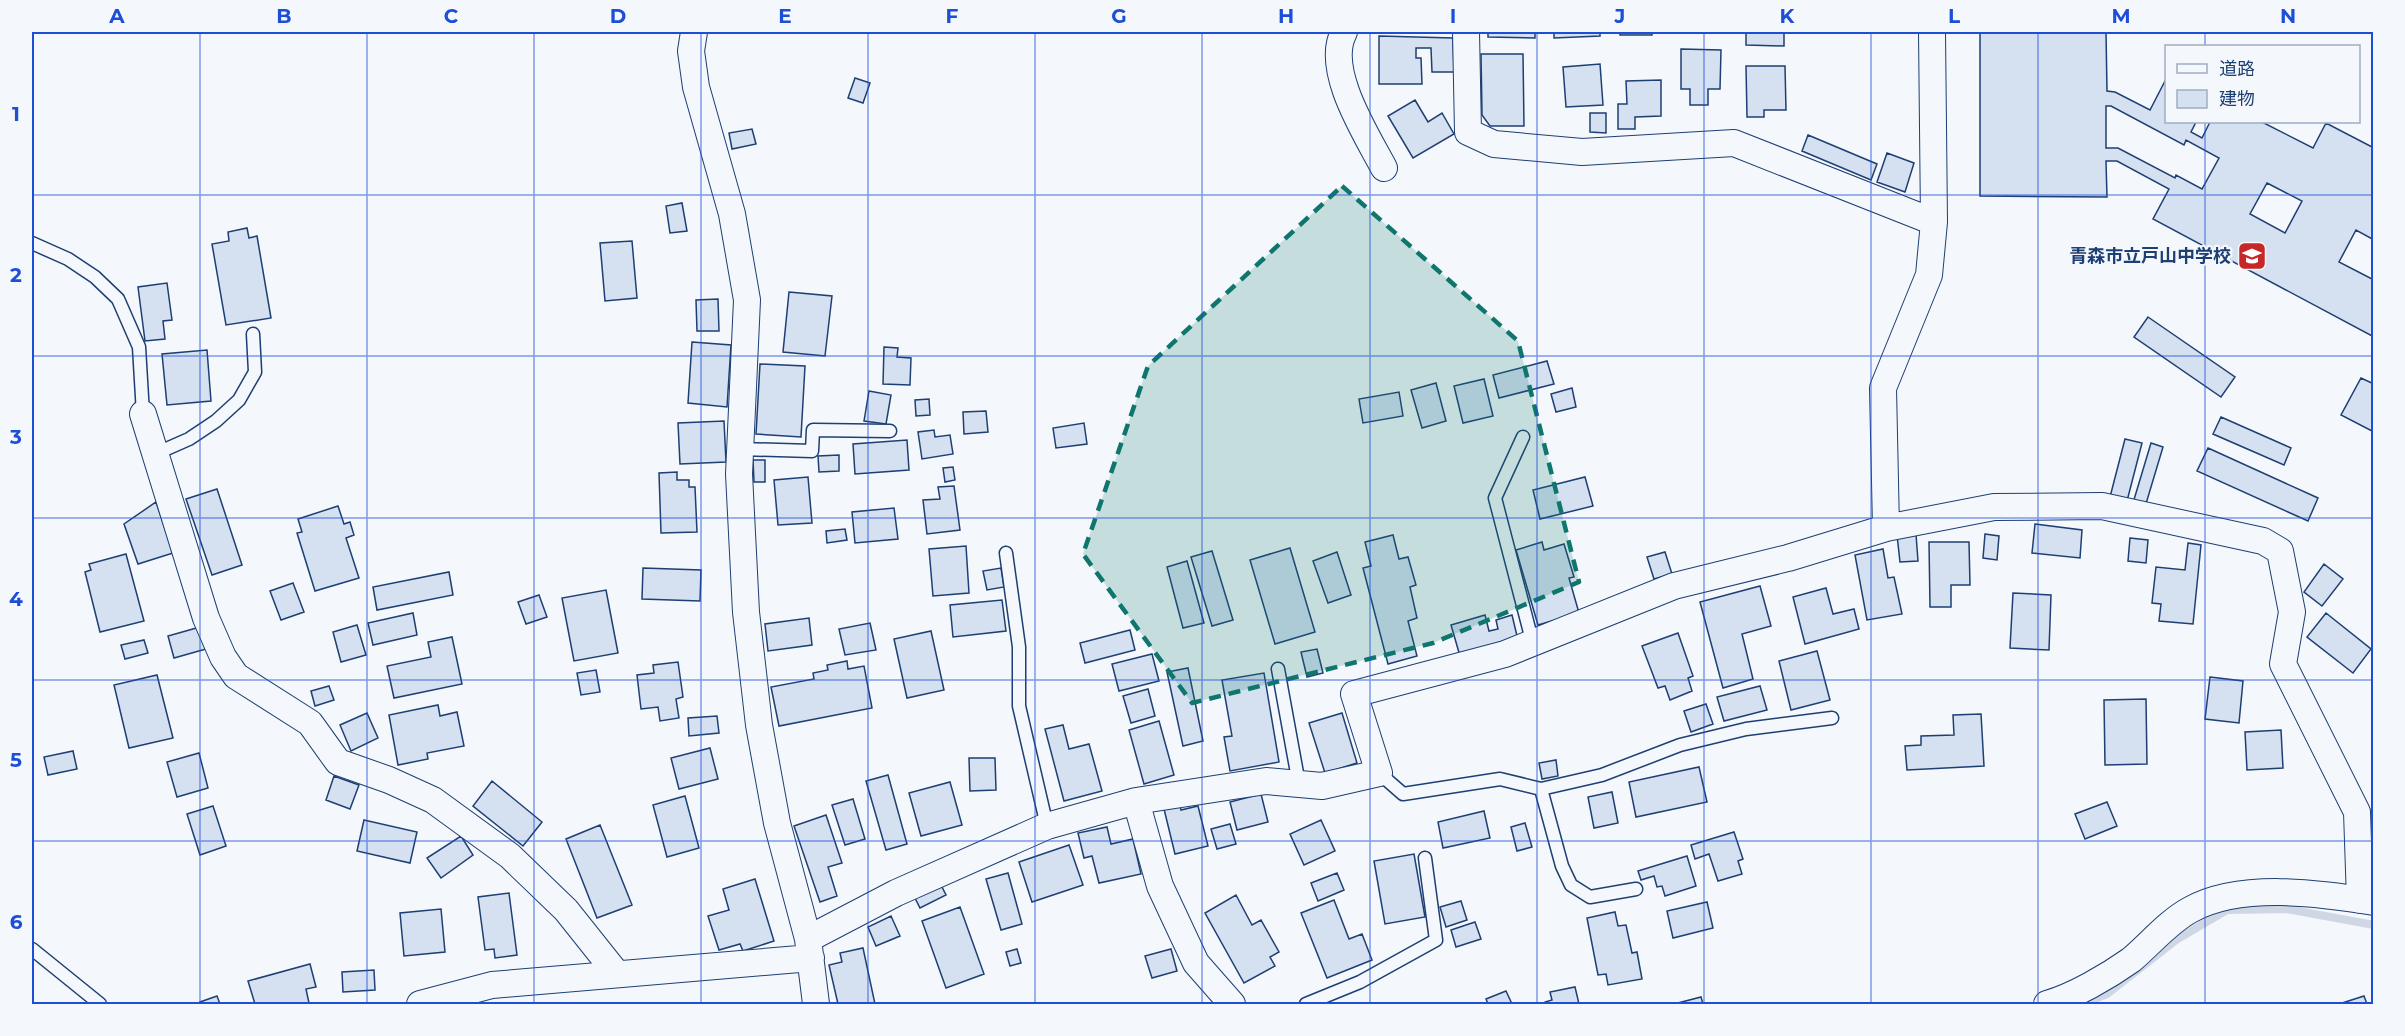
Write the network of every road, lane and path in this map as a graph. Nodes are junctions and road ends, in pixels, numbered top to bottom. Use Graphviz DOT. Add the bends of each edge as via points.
graph roads {
  1 [pos="694,32"];
  2 [pos="1344,32"];
  3 [pos="1466,32"];
  4 [pos="1932,32"];
  5 [pos="1384,168"];
  6 [pos="1934,222"];
  7 [pos="32,243"];
  8 [pos="253,334"];
  9 [pos="142,414"];
  10 [pos="890,431"];
  11 [pos="1523,437"];
  12 [pos="740,449"];
  13 [pos="155,454"];
  14 [pos="1886,528"];
  15 [pos="1006,553"];
  16 [pos="1533,644"];
  17 [pos="1278,669"];
  18 [pos="1832,718"];
  19 [pos="1379,773"];
  20 [pos="1299,784"];
  21 [pos="1541,789"];
  22 [pos="1136,801"];
  23 [pos="1047,826"];
  24 [pos="1425,858"];
  25 [pos="1636,889"];
  26 [pos="2367,901"];
  27 [pos="809,948"];
  28 [pos="32,949"];
  29 [pos="617,974"];
  30 [pos="100,1005"];
  31 [pos="420,1005"];
  32 [pos="816,1005"];
  33 [pos="1232,1005"];
  34 [pos="1306,1005"];
  35 [pos="2047,1005"];
  1 -- 12 [label="street" via="691,51 696,87 732,214 747,300"];
  2 -- 5 [label="street" via="1339,41 1341,77"];
  3 -- 6 [label="street" via="1468,132 1494,144 1582,152 1734,143"];
  4 -- 6 [label="street"];
  6 -- 14 [label="street" via="1929,275 1883,388"];
  7 -- 9 [label="lane" via="68,259 118,299 139,347"];
  8 -- 13 [label="lane" via="255,372 239,400 189,440"];
  9 -- 13 [label="street"];
  10 -- 12 [label="lane" via="813,430 812,451"];
  11 -- 16 [label="lane" via="1495,498"];
  12 -- 27 [label="street" via="746,612 759,725 777,823"];
  13 -- 29 [label="street" via="206,618 236,676 310,723 338,762 433,800 510,856 566,910"];
  14 -- 16 [label="street" via="1788,558 1674,586"];
  14 -- 26 [label="street" via="1994,507 2102,506 2263,541 2280,551 2292,612 2283,664 2356,812"];
  15 -- 23 [label="lane" via="1019,647 1019,706"];
  16 -- 19 [label="street" via="1354,694"];
  17 -- 20 [label="lane"];
  18 -- 21 [label="lane" via="1746,729 1680,745 1602,775"];
  19 -- 20 [label="street" via="1322,786"];
  19 -- 21 [label="lane" via="1403,794 1500,779"];
  20 -- 22 [label="street" via="1266,781"];
  21 -- 25 [label="lane" via="1571,885 1590,897"];
  22 -- 23 [label="street"];
  22 -- 33 [label="street" via="1160,886 1196,963"];
  23 -- 27 [label="street" via="896,893"];
  24 -- 34 [label="lane" via="1436,940 1360,982"];
  26 -- 35 [label="street" via="2283,892 2216,898 2188,911 2129,961"];
  27 -- 29 [label="street"];
  27 -- 32 [label="street"];
  28 -- 30 [label="lane"];
  29 -- 31 [label="street" via="492,985"];
}
